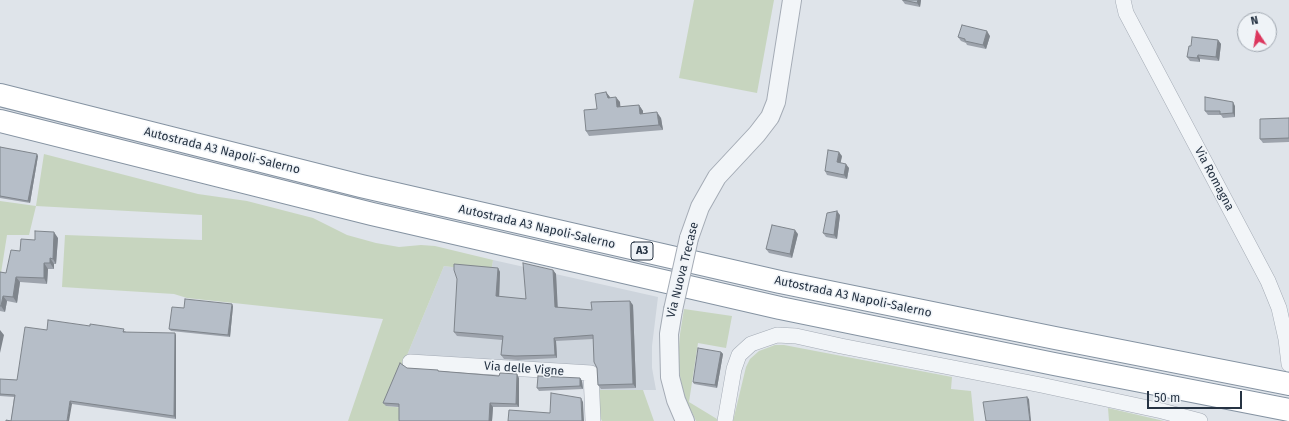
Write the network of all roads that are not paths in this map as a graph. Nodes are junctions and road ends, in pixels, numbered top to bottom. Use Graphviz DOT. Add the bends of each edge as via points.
graph roads {
  1 [pos="792,0"];
  2 [pos="1123,0"];
  3 [pos="0,95"];
  4 [pos="0,121"];
  5 [pos="410,362"];
  6 [pos="1289,364"];
  7 [pos="1289,384"];
  8 [pos="1289,410"];
  9 [pos="593,421"];
  10 [pos="685,421"];
  11 [pos="725,421"];
  12 [pos="1200,421"];
  1 -- 10 [label="street, Via Nuova Trecase, bridge" via="776,102 770,117 717,176 700,207 689,238 669,334 670,377"];
  2 -- 6 [label="street, Via Romagna" via="1126,13 1268,281 1279,308"];
  3 -- 7 [label="highway, Autostrada A3 Napoli-Salerno / A3" via="361,186 772,280"];
  4 -- 8 [label="highway, Autostrada A3 Napoli-Salerno / A3" via="372,214 772,306"];
  5 -- 9 [label="street, Via delle Vigne" via="591,373"];
  11 -- 12 [label="street" via="739,355 752,344 777,335 802,337 1041,385"];
}
